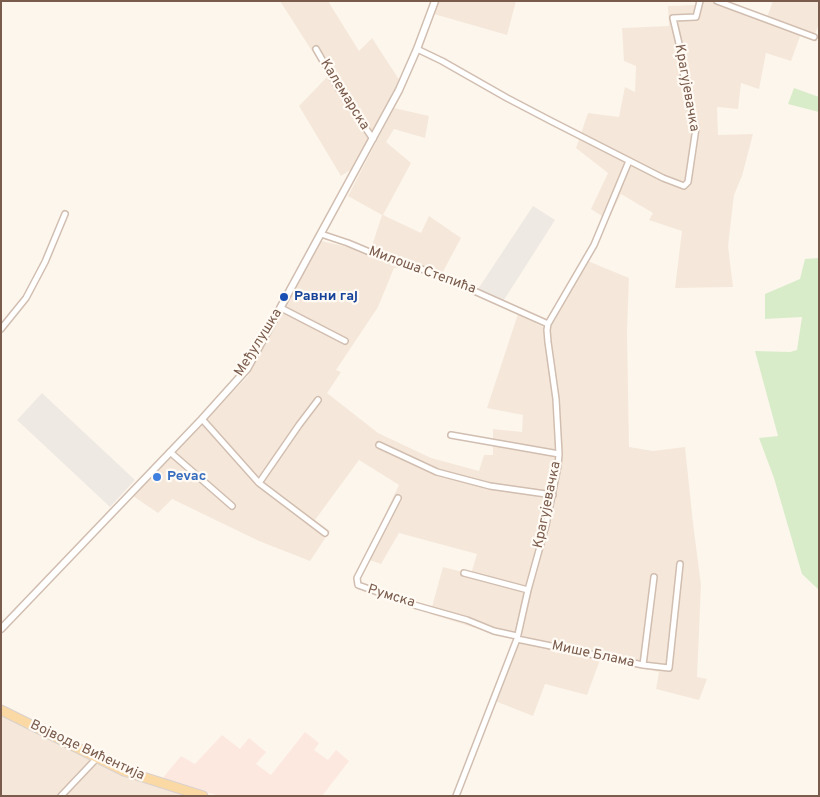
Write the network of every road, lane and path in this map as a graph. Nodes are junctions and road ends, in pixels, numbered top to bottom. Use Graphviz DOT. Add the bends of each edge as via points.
graph roads {
  1 [pos="435,1"];
  2 [pos="700,1"];
  3 [pos="717,1"];
  4 [pos="814,36"];
  5 [pos="316,49"];
  6 [pos="417,49"];
  7 [pos="372,139"];
  8 [pos="629,161"];
  9 [pos="65,214"];
  10 [pos="321,234"];
  11 [pos="281,308"];
  12 [pos="548,324"];
  13 [pos="1,329"];
  14 [pos="345,341"];
  15 [pos="318,400"];
  16 [pos="202,419"];
  17 [pos="451,435"];
  18 [pos="379,445"];
  19 [pos="170,452"];
  20 [pos="559,454"];
  21 [pos="259,483"];
  22 [pos="552,495"];
  23 [pos="398,498"];
  24 [pos="232,506"];
  25 [pos="325,534"];
  26 [pos="680,564"];
  27 [pos="464,573"];
  28 [pos="654,577"];
  29 [pos="528,590"];
  30 [pos="1,628"];
  31 [pos="517,638"];
  32 [pos="643,666"];
  33 [pos="1,710"];
  34 [pos="97,758"];
  35 [pos="61,796"];
  36 [pos="202,796"];
  37 [pos="456,796"];
  1 -- 6 [label="street, Међулушка"];
  2 -- 8 [label="street, Крагујевачка" via="696,17 673,18 696,128 688,184 680,186"];
  3 -- 4 [label="street"];
  5 -- 7 [label="street, Калемарска"];
  6 -- 7 [label="street, Међулушка"];
  6 -- 8 [label="street, Крагујевачка"];
  7 -- 10 [label="street, Међулушка"];
  8 -- 12 [label="street" via="594,245"];
  9 -- 13 [label="street" via="46,262 26,298"];
  10 -- 11 [label="street, Међулушка"];
  10 -- 12 [label="street, Милоша Степића" via="443,277"];
  11 -- 14 [label="street"];
  11 -- 16 [label="street, Међулушка" via="247,369"];
  12 -- 20 [label="street, Крагујевачка"];
  15 -- 21 [label="street"];
  16 -- 19 [label="street, Међулушка"];
  16 -- 21 [label="street"];
  17 -- 20 [label="street"];
  18 -- 22 [label="street" via="437,472 490,486"];
  19 -- 24 [label="street"];
  19 -- 30 [label="street, Међулушка"];
  20 -- 22 [label="street, Крагујевачка"];
  21 -- 25 [label="street"];
  22 -- 29 [label="street, Крагујевачка"];
  23 -- 31 [label="street, Румска" via="357,578 358,585"];
  26 -- 32 [label="street, Мише Блама" via="669,668"];
  27 -- 29 [label="street"];
  28 -- 32 [label="street"];
  29 -- 31 [label="street, Крагујевачка"];
  31 -- 32 [label="street, Мише Блама"];
  31 -- 37 [label="street, Крагујевачка"];
  33 -- 34 [label="main road, Војводе Вићентија"];
  34 -- 35 [label="street"];
  34 -- 36 [label="main road, Војводе Вићентија" via="133,774"];
}
